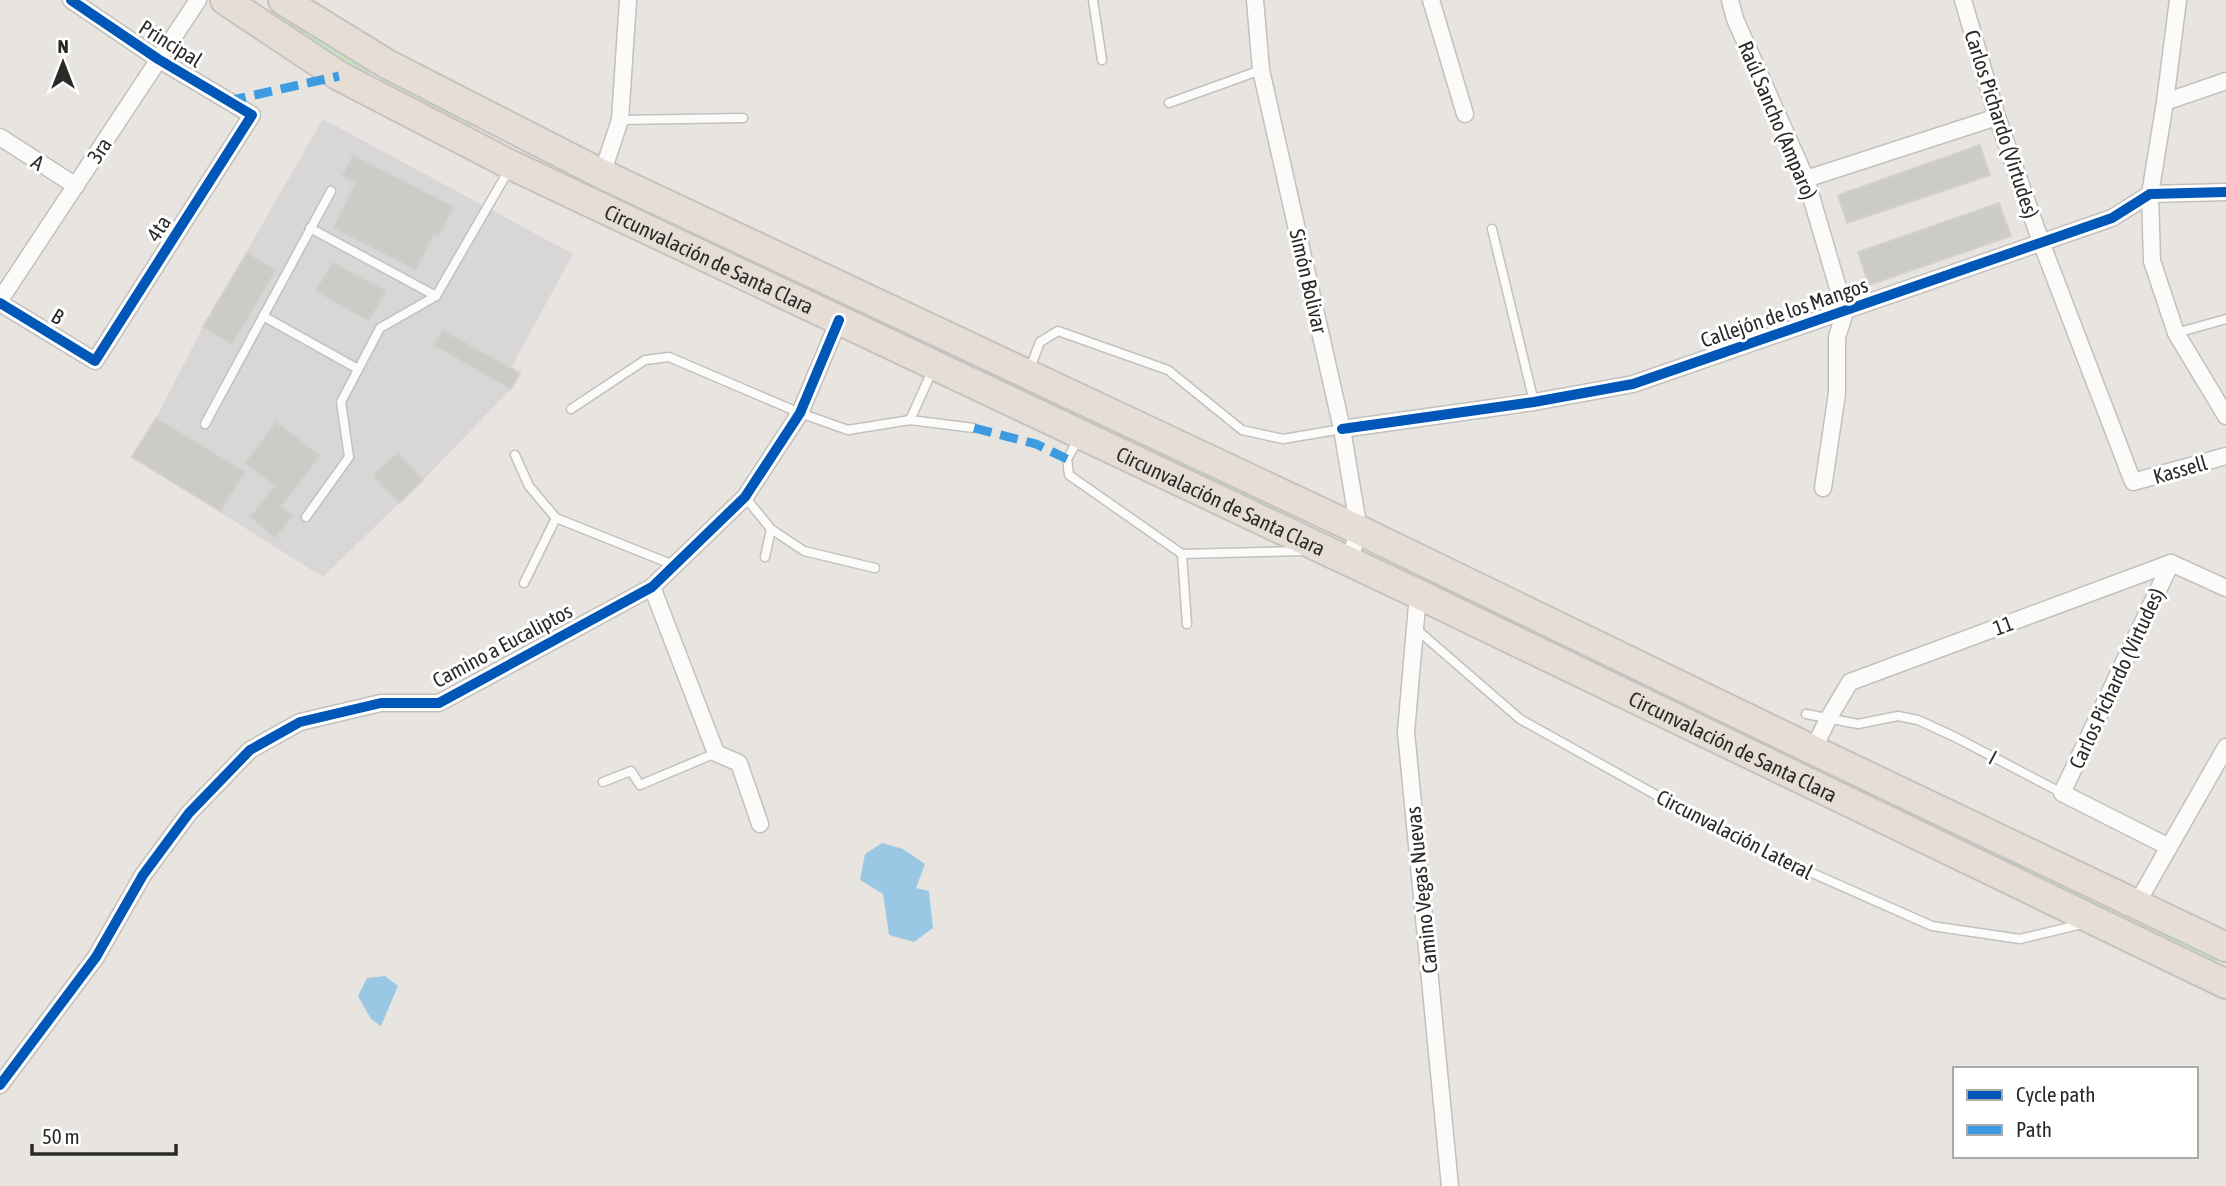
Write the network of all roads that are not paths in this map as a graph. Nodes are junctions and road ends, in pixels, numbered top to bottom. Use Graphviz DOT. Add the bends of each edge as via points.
graph roads {
  1 [pos="71,0"];
  2 [pos="198,0"];
  3 [pos="225,0"];
  4 [pos="283,0"];
  5 [pos="628,0"];
  6 [pos="1093,0"];
  7 [pos="1255,0"];
  8 [pos="1432,0"];
  9 [pos="1730,0"];
  10 [pos="1964,0"];
  11 [pos="2178,0"];
  12 [pos="158,59"];
  13 [pos="1102,60"];
  14 [pos="1261,70"];
  15 [pos="2226,81"];
  16 [pos="2165,102"];
  17 [pos="1169,103"];
  18 [pos="1465,114"];
  19 [pos="252,116"];
  20 [pos="1997,117"];
  21 [pos="743,118"];
  22 [pos="620,120"];
  23 [pos="0,137"];
  24 [pos="511,165"];
  25 [pos="602,174"];
  26 [pos="1806,179"];
  27 [pos="76,186"];
  28 [pos="331,191"];
  29 [pos="2226,192"];
  30 [pos="2150,194"];
  31 [pos="310,228"];
  32 [pos="1492,229"];
  33 [pos="2041,242"];
  34 [pos="436,296"];
  35 [pos="0,302"];
  36 [pos="1844,312"];
  37 [pos="263,316"];
  38 [pos="2226,319"];
  39 [pos="839,320"];
  40 [pos="2176,333"];
  41 [pos="95,361"];
  42 [pos="935,365"];
  43 [pos="358,369"];
  44 [pos="1028,374"];
  45 [pos="1534,402"];
  46 [pos="571,409"];
  47 [pos="800,412"];
  48 [pos="2226,416"];
  49 [pos="910,420"];
  50 [pos="205,424"];
  51 [pos="974,428"];
  52 [pos="1342,429"];
  53 [pos="1082,435"];
  54 [pos="515,454"];
  55 [pos="2226,456"];
  56 [pos="2133,482"];
  57 [pos="1823,488"];
  58 [pos="745,497"];
  59 [pos="306,517"];
  60 [pos="556,517"];
  61 [pos="771,529"];
  62 [pos="1359,530"];
  63 [pos="1182,554"];
  64 [pos="1338,556"];
  65 [pos="765,557"];
  66 [pos="2171,563"];
  67 [pos="676,566"];
  68 [pos="876,568"];
  69 [pos="524,583"];
  70 [pos="652,587"];
  71 [pos="2226,588"];
  72 [pos="1418,594"];
  73 [pos="1187,624"];
  74 [pos="1415,628"];
  75 [pos="1806,714"];
  76 [pos="1828,719"];
  77 [pos="2226,747"];
  78 [pos="1814,750"];
  79 [pos="716,753"];
  80 [pos="603,782"];
  81 [pos="2062,793"];
  82 [pos="760,824"];
  83 [pos="2169,847"];
  84 [pos="2136,905"];
  85 [pos="2095,921"];
  86 [pos="2226,947"];
  87 [pos="2226,984"];
  88 [pos="0,1085"];
  89 [pos="1450,1186"];
  1 -- 12 [label="street, Principal"];
  2 -- 12 [label="street, 3ra"];
  3 -- 24 [label="highway, Circunvalación de Santa Clara" via="340,76"];
  4 -- 25 [label="highway, Circunvalación de Santa Clara" via="387,64"];
  5 -- 22 [label="street"];
  6 -- 13 [label="lane"];
  7 -- 14 [label="street, Simón Bolivar"];
  8 -- 18 [label="street"];
  9 -- 26 [label="street, Raúl Sancho (Amparo)"];
  10 -- 20 [label="street, Carlos Pichardo (Virtudes)"];
  11 -- 16 [label="street"];
  12 -- 19 [label="street, Principal"];
  12 -- 27 [label="street, 3ra"];
  14 -- 17 [label="lane"];
  14 -- 52 [label="street, Simón Bolivar"];
  15 -- 16 [label="street"];
  16 -- 30 [label="street"];
  19 -- 41 [label="street, 4ta"];
  20 -- 26 [label="street"];
  20 -- 33 [label="street, Carlos Pichardo (Virtudes)"];
  21 -- 22 [label="lane"];
  22 -- 25 [label="street"];
  23 -- 27 [label="street, A"];
  24 -- 34 [label="lane"];
  24 -- 39 [label="highway, Circunvalación de Santa Clara"];
  25 -- 44 [label="highway, Circunvalación de Santa Clara"];
  26 -- 36 [label="street, Raúl Sancho (Amparo)"];
  27 -- 35 [label="street, 3ra"];
  28 -- 31 [label="lane"];
  29 -- 30 [label="street"];
  30 -- 33 [label="street, Callejón de los Mangos" via="2112,218"];
  30 -- 40 [label="street" via="2152,261"];
  31 -- 34 [label="lane"];
  31 -- 37 [label="lane"];
  32 -- 45 [label="lane"];
  33 -- 36 [label="street, Callejón de los Mangos"];
  33 -- 56 [label="street, Carlos Pichardo (Virtudes)"];
  34 -- 43 [label="lane" via="380,328"];
  35 -- 41 [label="street, B"];
  36 -- 45 [label="street, Callejón de los Mangos" via="1633,384"];
  36 -- 57 [label="street, Raúl Sancho (Amparo)" via="1837,337 1838,393"];
  37 -- 43 [label="lane"];
  37 -- 50 [label="lane"];
  38 -- 40 [label="lane"];
  39 -- 42 [label="highway, Circunvalación de Santa Clara"];
  39 -- 47 [label="street, Camino a Eucaliptos"];
  40 -- 48 [label="street"];
  42 -- 49 [label="lane"];
  42 -- 53 [label="highway, Circunvalación de Santa Clara"];
  43 -- 59 [label="lane" via="341,402 349,457"];
  44 -- 52 [label="lane, Callejón de los Mangos" via="1040,342 1058,331 1168,370 1242,430 1283,439"];
  44 -- 62 [label="highway, Circunvalación de Santa Clara"];
  45 -- 52 [label="street, Callejón de los Mangos"];
  46 -- 47 [label="lane" via="645,360 669,357"];
  47 -- 49 [label="lane" via="848,430"];
  47 -- 58 [label="street, Camino a Eucaliptos"];
  49 -- 51 [label="lane"];
  52 -- 62 [label="street, Simón Bolivar"];
  53 -- 63 [label="lane" via="1067,459 1069,475"];
  53 -- 64 [label="highway, Circunvalación de Santa Clara"];
  54 -- 60 [label="lane" via="529,486"];
  55 -- 56 [label="street, Kassell"];
  58 -- 61 [label="lane"];
  58 -- 67 [label="street, Camino a Eucaliptos"];
  60 -- 67 [label="lane"];
  60 -- 69 [label="lane"];
  61 -- 65 [label="lane"];
  61 -- 68 [label="lane" via="804,551"];
  62 -- 64 [label="street, Simón Bolivar"];
  62 -- 78 [label="highway, Circunvalación de Santa Clara"];
  63 -- 64 [label="lane"];
  63 -- 73 [label="lane"];
  64 -- 72 [label="highway, Circunvalación de Santa Clara"];
  66 -- 71 [label="street"];
  66 -- 76 [label="street, 11" via="1850,682"];
  66 -- 81 [label="street, Carlos Pichardo (Virtudes)"];
  67 -- 70 [label="street, Camino a Eucaliptos"];
  70 -- 79 [label="street"];
  70 -- 88 [label="street, Camino a Eucaliptos" via="439,703 382,703 300,722 250,750 190,813 150,865 96,957"];
  72 -- 74 [label="street, Camino Vegas Nuevas"];
  72 -- 85 [label="highway, Circunvalación de Santa Clara"];
  74 -- 85 [label="lane, Circunvalación Lateral" via="1520,719 1735,839 1932,926 2020,939"];
  74 -- 89 [label="street, Camino Vegas Nuevas" via="1406,732"];
  75 -- 76 [label="lane, I"];
  76 -- 78 [label="street, 11"];
  76 -- 81 [label="lane, I" via="1858,724 1898,716 1918,720"];
  77 -- 83 [label="street"];
  78 -- 84 [label="highway, Circunvalación de Santa Clara"];
  79 -- 80 [label="lane" via="640,785 631,771"];
  79 -- 82 [label="street" via="739,763"];
  81 -- 83 [label="street, I"];
  83 -- 84 [label="street"];
  84 -- 86 [label="highway, Circunvalación de Santa Clara"];
  85 -- 87 [label="highway, Circunvalación de Santa Clara"];
}
